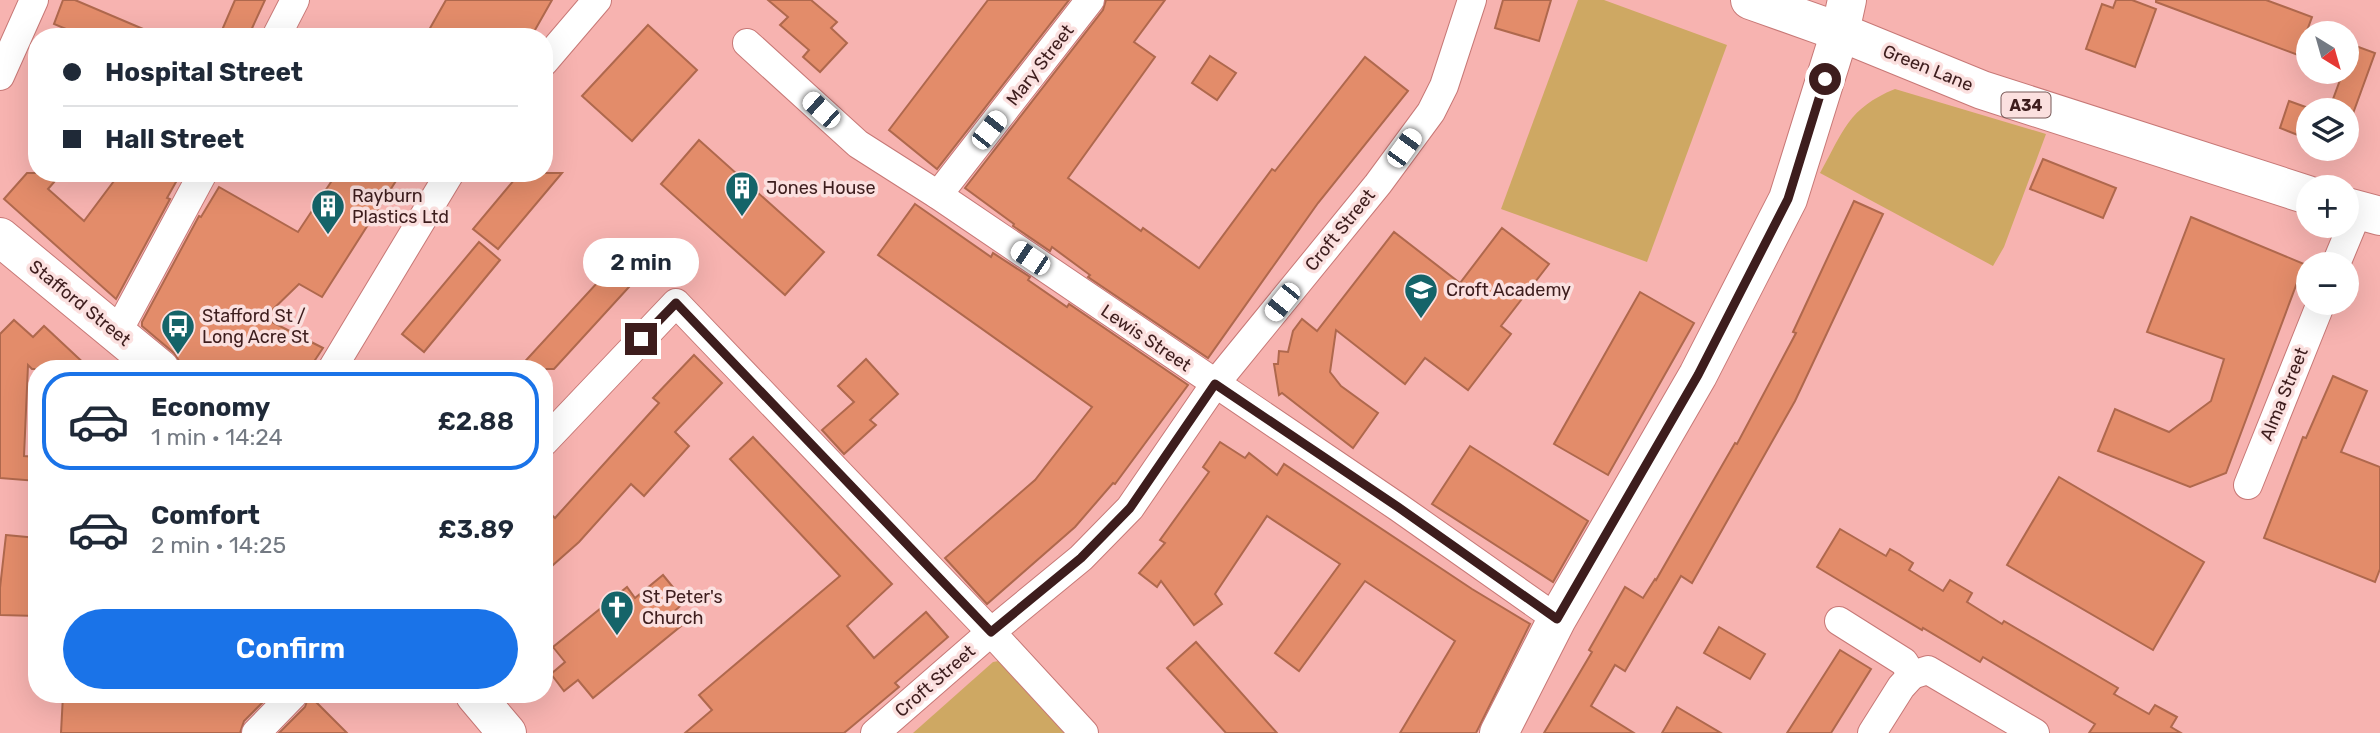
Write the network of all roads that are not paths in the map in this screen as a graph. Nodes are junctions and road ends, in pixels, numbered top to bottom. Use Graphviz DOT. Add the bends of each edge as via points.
graph roads {
  1 [pos="34,0"];
  2 [pos="295,0"];
  3 [pos="597,0"];
  4 [pos="1090,0"];
  5 [pos="1472,0"];
  6 [pos="1750,0"];
  7 [pos="1843,16"];
  8 [pos="281,28"];
  9 [pos="747,43"];
  10 [pos="553,51"];
  11 [pos="0,76"];
  12 [pos="198,182"];
  13 [pos="445,182"];
  14 [pos="2296,191"];
  15 [pos="938,195"];
  16 [pos="2362,211"];
  17 [pos="0,237"];
  18 [pos="2342,252"];
  19 [pos="2316,315"];
  20 [pos="117,333"];
  21 [pos="143,360"];
  22 [pos="337,360"];
  23 [pos="1215,384"];
  24 [pos="553,433"];
  25 [pos="2248,485"];
  26 [pos="1557,619"];
  27 [pos="1839,621"];
  28 [pos="991,632"];
  29 [pos="1912,675"];
  30 [pos="285,703"];
  31 [pos="482,703"];
  32 [pos="256,733"];
  33 [pos="507,733"];
  34 [pos="874,733"];
  35 [pos="1084,733"];
  36 [pos="1499,733"];
  37 [pos="1872,733"];
  38 [pos="2035,733"];
  1 -- 11 [label="street"];
  2 -- 8 [label="street"];
  3 -- 10 [label="street"];
  4 -- 15 [label="street, Mary Street"];
  5 -- 23 [label="street, Croft Street" via="1431,112"];
  6 -- 7 [label="main road, Green Lane / A34"];
  7 -- 14 [label="main road, Green Lane / A34" via="1982,90"];
  7 -- 26 [label="main road" via="1788,199 1698,375"];
  9 -- 15 [label="street, Lewis Street" via="858,144"];
  12 -- 20 [label="street"];
  13 -- 22 [label="street"];
  15 -- 23 [label="street, Lewis Street"];
  16 -- 18 [label="street"];
  17 -- 20 [label="main road, Stafford Street"];
  19 -- 25 [label="street, Alma Street"];
  20 -- 21 [label="main road, Stafford Street"];
  23 -- 26 [label="street, Lewis Street"];
  23 -- 28 [label="street, Croft Street" via="1130,508 1081,558"];
  24 -- 28 [label="street" via="676,303"];
  26 -- 36 [label="main road"];
  27 -- 29 [label="street" via="1904,662"];
  28 -- 34 [label="street, Croft Street"];
  28 -- 35 [label="street"];
  29 -- 37 [label="street"];
  29 -- 38 [label="street" via="1928,670"];
  30 -- 32 [label="street"];
  31 -- 33 [label="main road"];
}
